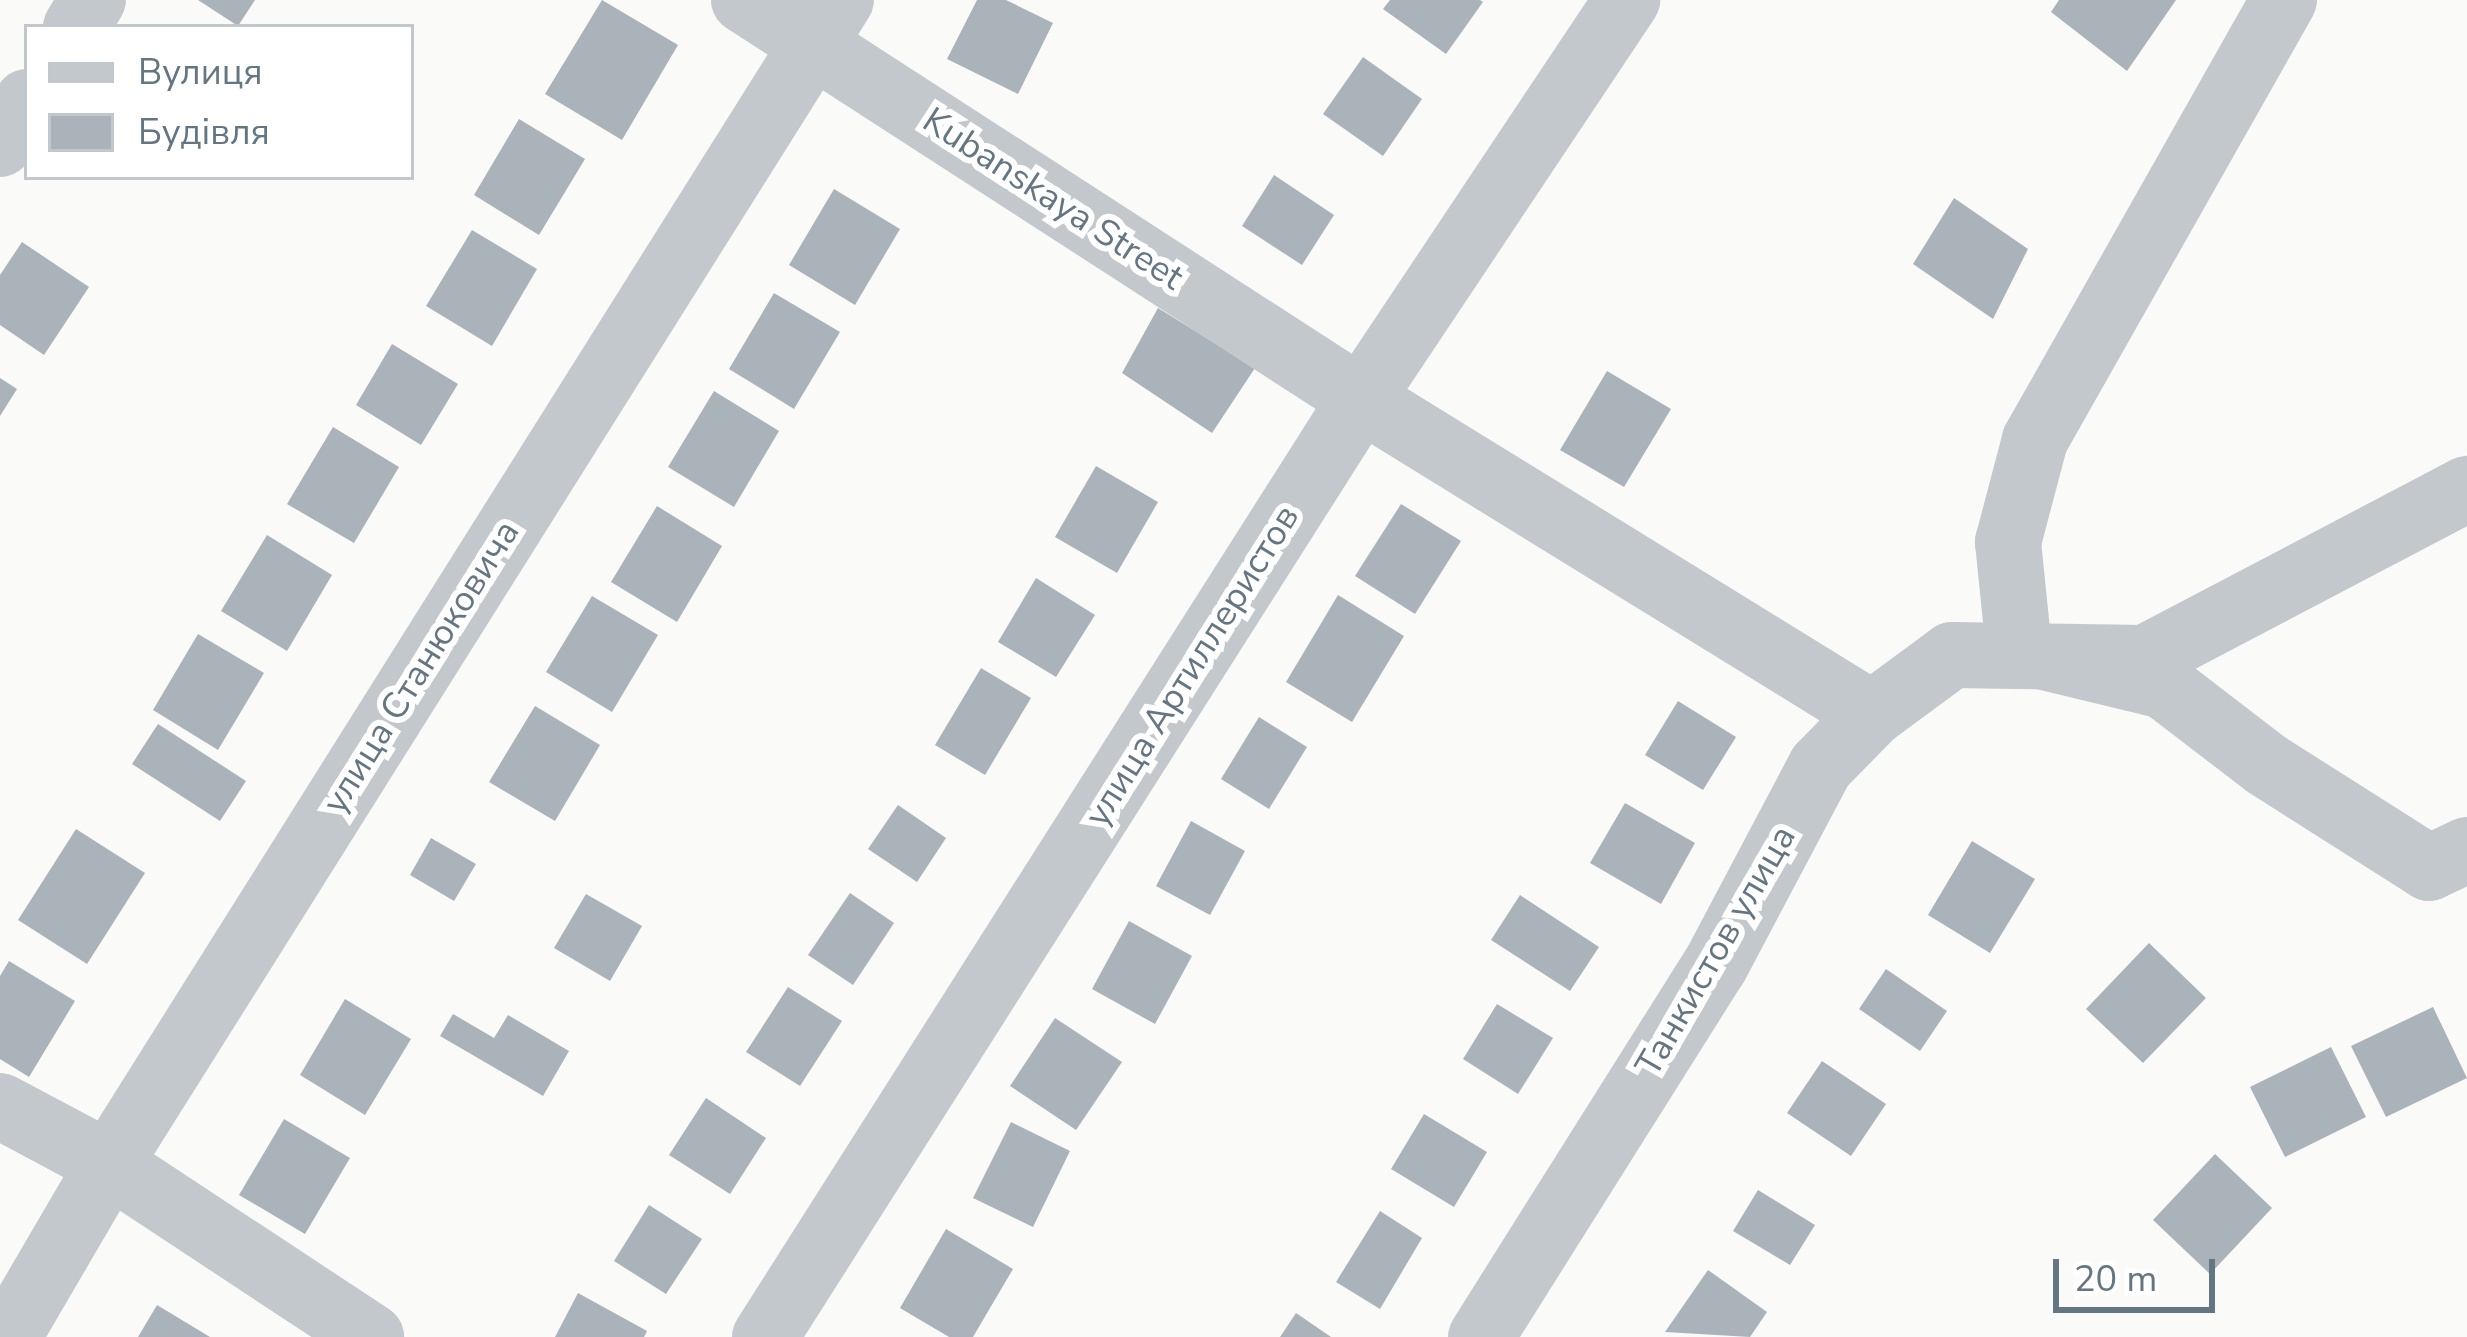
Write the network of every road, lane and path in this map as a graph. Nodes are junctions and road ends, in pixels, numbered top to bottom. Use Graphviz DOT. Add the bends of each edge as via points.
graph roads {
  1 [pos="743,0"];
  2 [pos="1627,0"];
  3 [pos="2284,0"];
  4 [pos="827,22"];
  5 [pos="24,107"];
  6 [pos="0,144"];
  7 [pos="1361,399"];
  8 [pos="2467,489"];
  9 [pos="2019,651"];
  10 [pos="1872,714"];
  11 [pos="2467,850"];
  12 [pos="0,1106"];
  13 [pos="109,1163"];
  14 [pos="8,1337"];
  15 [pos="370,1337"];
  16 [pos="766,1337"];
  17 [pos="1481,1337"];
  1 -- 4 [label="street, Kubanskaya Street"];
  2 -- 7 [label="street, улица Артиллеристов"];
  3 -- 9 [label="street" via="2035,440 2008,542"];
  4 -- 7 [label="street, Kubanskaya Street"];
  4 -- 13 [label="street, улица Станюковича"];
  5 -- 6 [label="street"];
  7 -- 10 [label="street, Kubanskaya Street"];
  7 -- 16 [label="street, улица Артиллеристов"];
  8 -- 9 [label="street, Танкистов улица" via="2145,658"];
  9 -- 10 [label="street, Танкистов улица" via="1952,656"];
  9 -- 11 [label="street" via="2164,686 2267,766 2429,868"];
  10 -- 17 [label="street, Танкистов улица" via="1821,766 1715,966"];
  12 -- 13 [label="street"];
  13 -- 14 [label="street, улица Станюковича"];
  13 -- 15 [label="street"];
}
